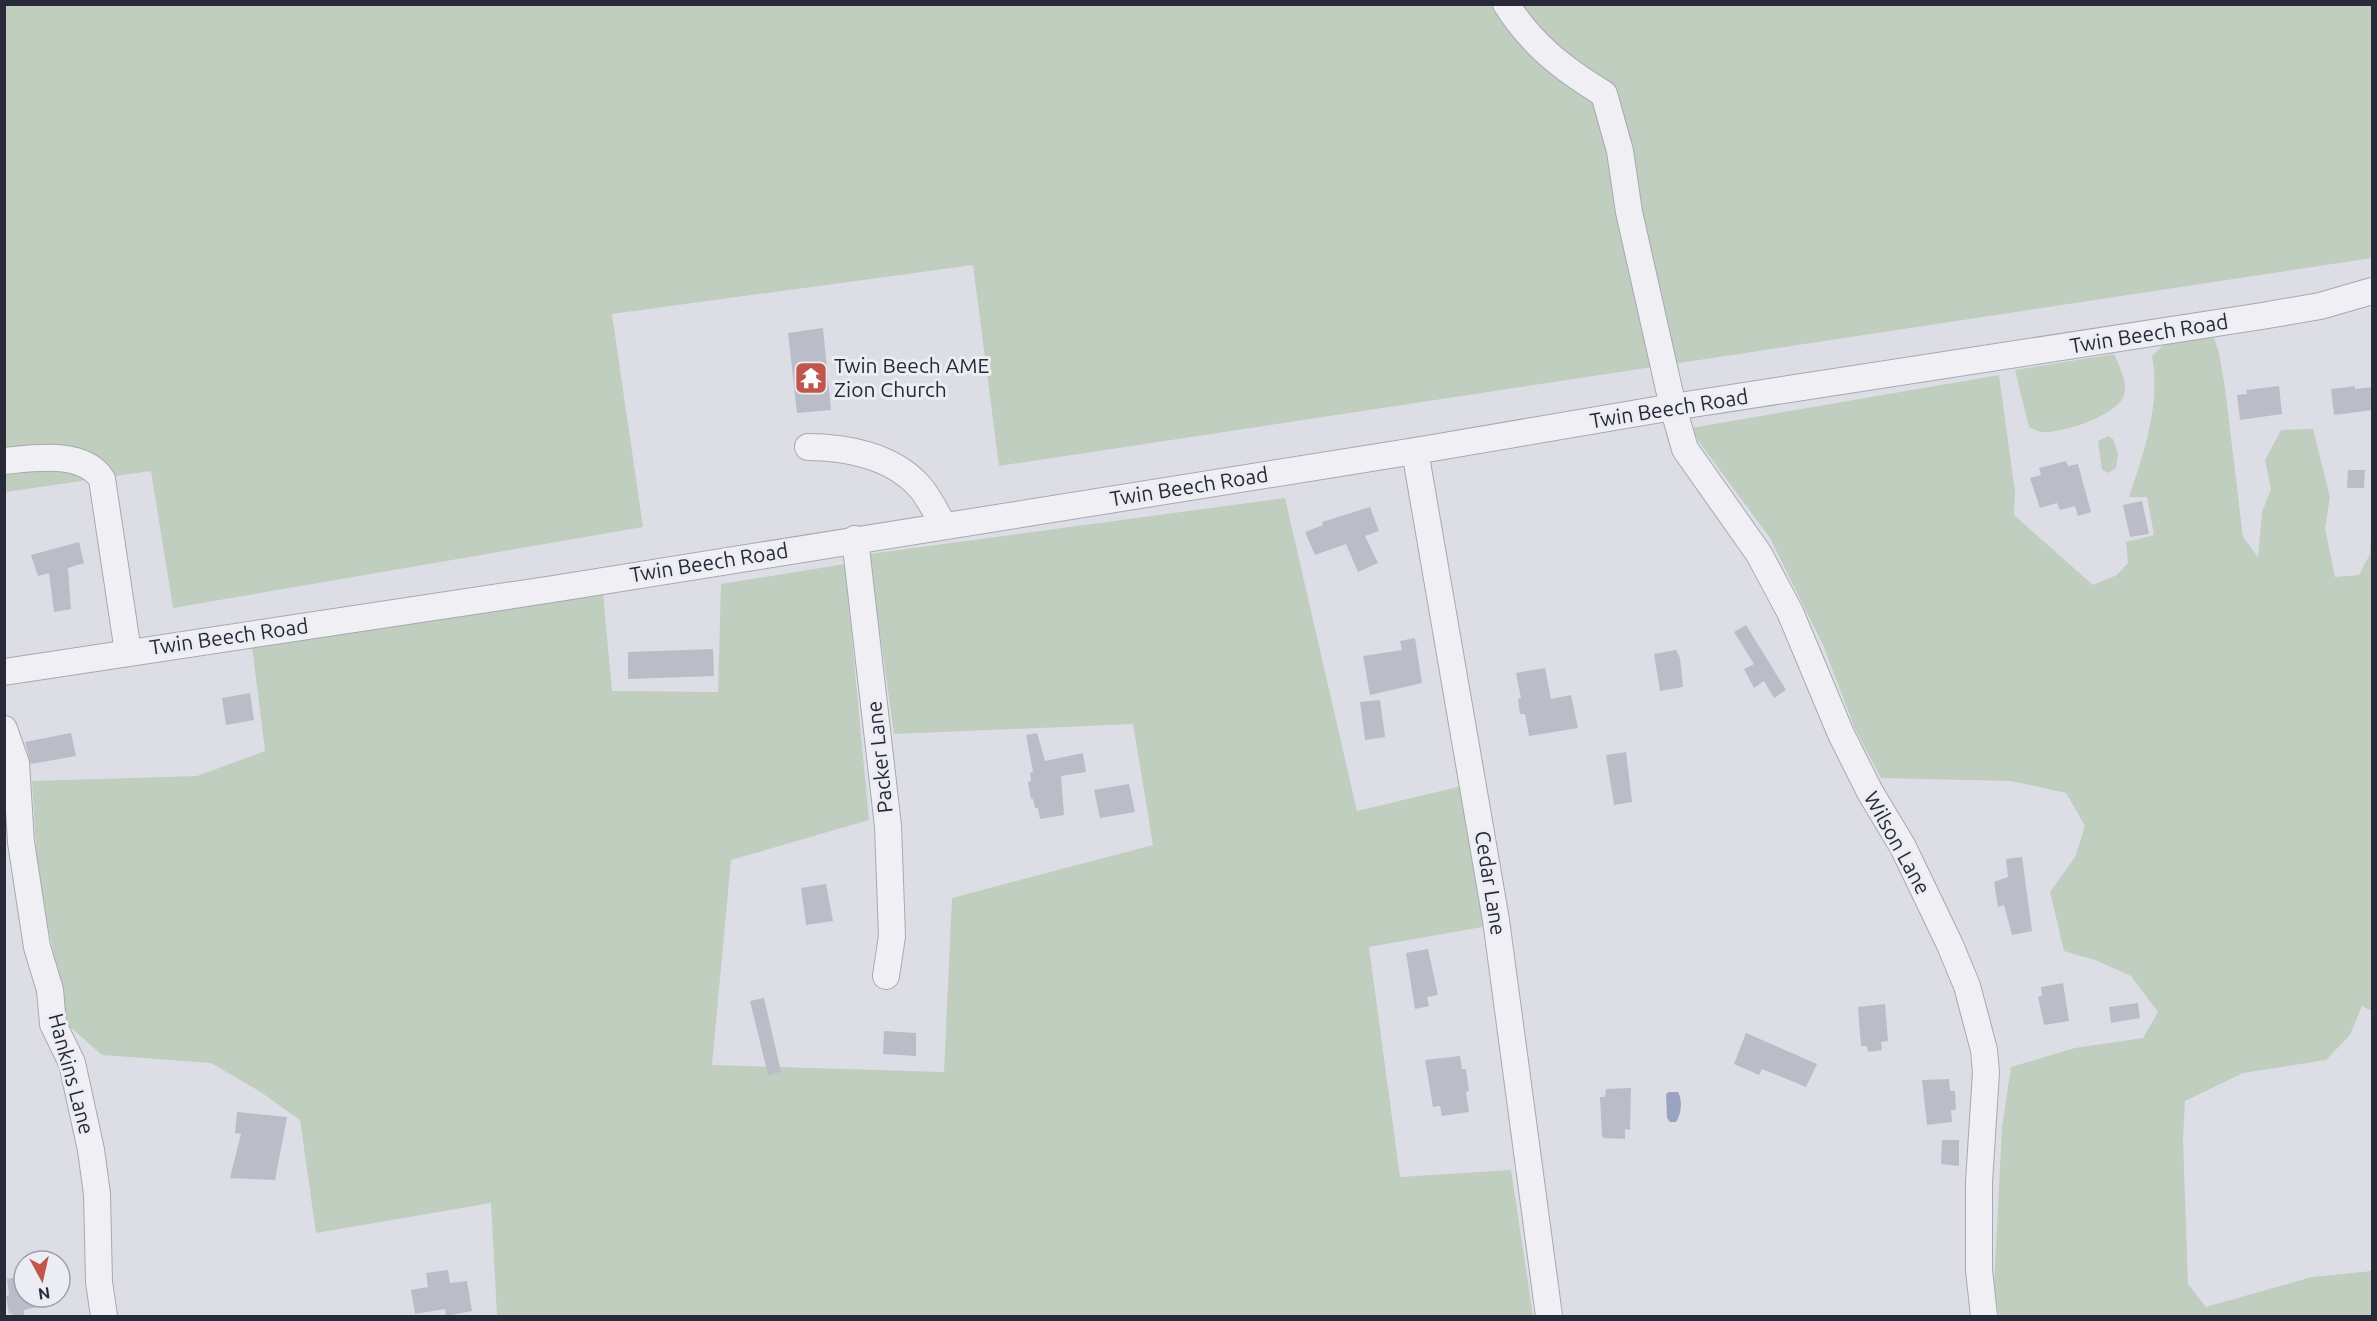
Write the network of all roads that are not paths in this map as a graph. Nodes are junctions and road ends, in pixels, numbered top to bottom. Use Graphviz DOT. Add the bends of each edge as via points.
graph roads {
  1 [pos="1506,4"];
  2 [pos="2369,295"];
  3 [pos="1673,407"];
  4 [pos="808,447"];
  5 [pos="1415,451"];
  6 [pos="4,461"];
  7 [pos="943,525"];
  8 [pos="855,539"];
  9 [pos="128,652"];
  10 [pos="4,672"];
  11 [pos="4,729"];
  12 [pos="886,976"];
  13 [pos="104,1317"];
  14 [pos="1549,1317"];
  15 [pos="1984,1317"];
  1 -- 3 [label="street, Wilson Lane" via="1524,31 1562,68 1604,94 1620,151 1629,212"];
  2 -- 3 [label="street, Twin Beech Road" via="2262,316"];
  3 -- 5 [label="street, Twin Beech Road"];
  3 -- 15 [label="street, Wilson Lane" via="1685,449 1759,554 1790,612 1841,734 1903,847 1967,986 1986,1072 1979,1182 1979,1270"];
  4 -- 7 [label="street" via="853,450 902,472 921,488"];
  5 -- 7 [label="street, Twin Beech Road"];
  5 -- 14 [label="street, Cedar Lane" via="1497,929"];
  6 -- 9 [label="street" via="68,459 91,467 102,479"];
  7 -- 8 [label="street, Twin Beech Road"];
  8 -- 9 [label="street, Twin Beech Road"];
  8 -- 12 [label="street, Packer Lane" via="888,836 892,936"];
  9 -- 10 [label="street, Twin Beech Road"];
  11 -- 13 [label="street, Hankins Lane" via="16,763 21,842 37,947 51,990 53,1024 72,1064 91,1150"];
}
